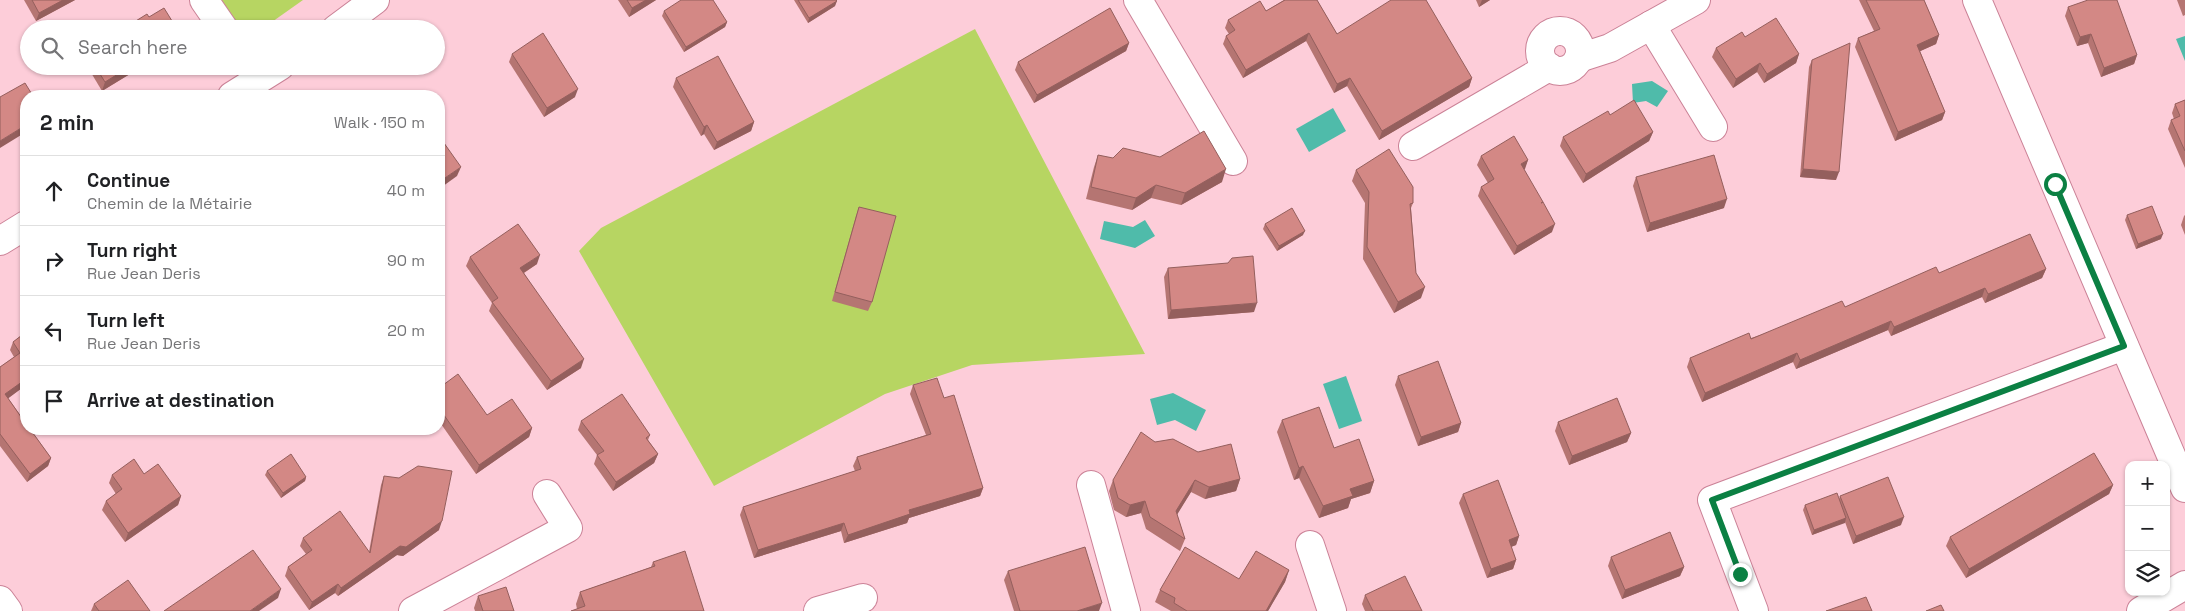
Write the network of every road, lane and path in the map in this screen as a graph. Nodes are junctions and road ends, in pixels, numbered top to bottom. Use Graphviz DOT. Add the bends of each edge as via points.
graph roads {
  1 [pos="204,0"];
  2 [pos="375,0"];
  3 [pos="1138,0"];
  4 [pos="1696,0"];
  5 [pos="1976,0"];
  6 [pos="218,20"];
  7 [pos="348,20"];
  8 [pos="1651,26"];
  9 [pos="258,75"];
  10 [pos="239,90"];
  11 [pos="1713,127"];
  12 [pos="1414,146"];
  13 [pos="1233,161"];
  14 [pos="20,229"];
  15 [pos="0,241"];
  16 [pos="2124,346"];
  17 [pos="1091,485"];
  18 [pos="2185,488"];
  19 [pos="547,494"];
  20 [pos="1310,545"];
  21 [pos="2185,585"];
  22 [pos="863,598"];
  23 [pos="0,600"];
  24 [pos="8,611"];
  25 [pos="413,611"];
  26 [pos="818,611"];
  27 [pos="1126,611"];
  28 [pos="1332,611"];
  29 [pos="1754,611"];
  30 [pos="2141,611"];
  1 -- 6 [label="street"];
  2 -- 7 [label="street"];
  3 -- 13 [label="street"];
  4 -- 8 [label="street"];
  5 -- 16 [label="street"];
  8 -- 11 [label="street"];
  8 -- 12 [label="street" via="1610,48 1579,58 1565,70 1548,67"];
  9 -- 10 [label="street"];
  14 -- 15 [label="street"];
  16 -- 18 [label="street"];
  16 -- 29 [label="street" via="1712,500"];
  17 -- 27 [label="street"];
  19 -- 25 [label="street" via="568,528"];
  20 -- 28 [label="street"];
  21 -- 30 [label="street"];
  22 -- 26 [label="street"];
  23 -- 24 [label="street"];
}
